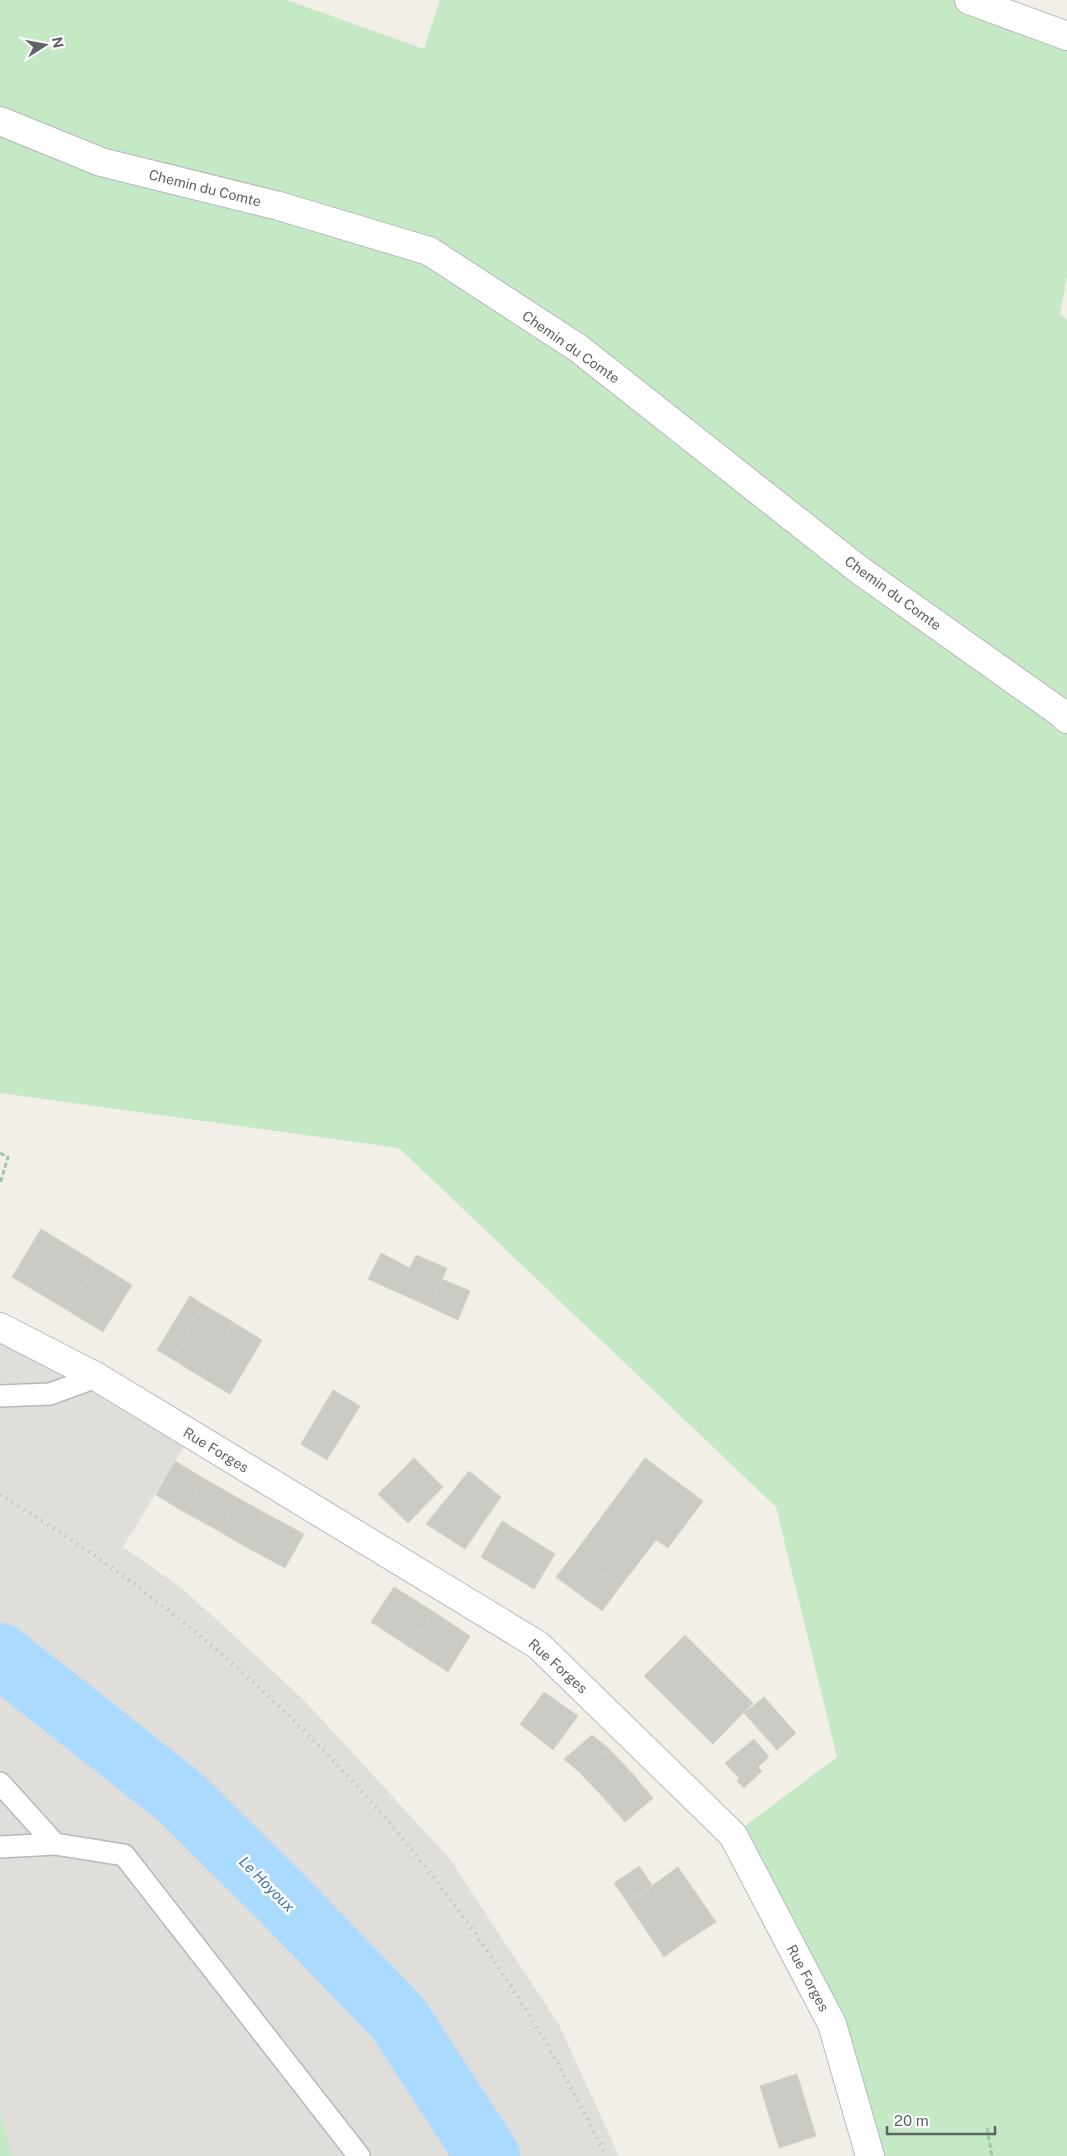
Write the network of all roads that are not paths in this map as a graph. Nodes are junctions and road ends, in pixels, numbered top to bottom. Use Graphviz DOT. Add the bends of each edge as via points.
graph roads {
  1 [pos="969,0"];
  2 [pos="1067,36"];
  3 [pos="0,121"];
  4 [pos="1067,719"];
  5 [pos="0,1326"];
  6 [pos="97,1376"];
  7 [pos="0,1396"];
  8 [pos="0,1783"];
  9 [pos="55,1844"];
  10 [pos="0,1848"];
  11 [pos="359,2156"];
  12 [pos="870,2156"];
  1 -- 2 [label="street"];
  3 -- 4 [label="street, Chemin du Comte" via="101,162 279,206 428,251 578,348 858,569"];
  5 -- 6 [label="street, Rue Forges"];
  6 -- 7 [label="lane" via="50,1394"];
  6 -- 12 [label="street, Rue Forges" via="538,1645 733,1835 832,2024"];
  8 -- 9 [label="lane"];
  9 -- 10 [label="lane"];
  9 -- 11 [label="lane" via="124,1855"];
}
